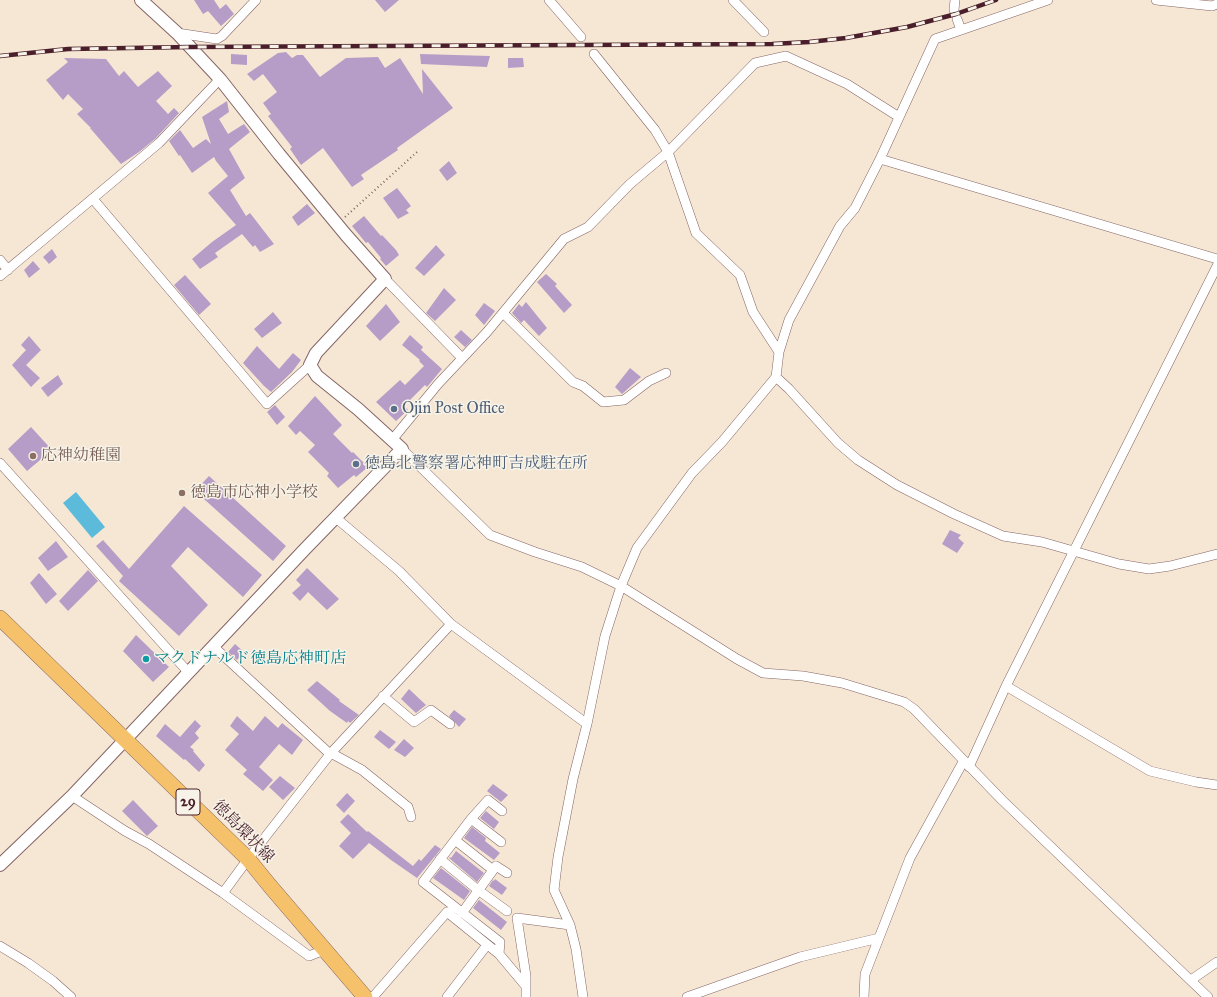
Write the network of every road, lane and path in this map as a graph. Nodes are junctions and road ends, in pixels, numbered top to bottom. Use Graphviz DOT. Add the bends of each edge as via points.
graph roads {
  1 [pos="141,0"];
  2 [pos="256,0"];
  3 [pos="549,0"];
  4 [pos="733,0"];
  5 [pos="955,0"];
  6 [pos="1048,0"];
  7 [pos="1156,0"];
  8 [pos="1217,4"];
  9 [pos="954,10"];
  10 [pos="957,19"];
  11 [pos="961,30"];
  12 [pos="764,32"];
  13 [pos="177,33"];
  14 [pos="581,37"];
  15 [pos="594,54"];
  16 [pos="220,79"];
  17 [pos="899,117"];
  18 [pos="417,152"];
  19 [pos="668,152"];
  20 [pos="880,159"];
  21 [pos="93,199"];
  22 [pos="337,224"];
  23 [pos="1217,259"];
  24 [pos="0,260"];
  25 [pos="1217,266"];
  26 [pos="8,270"];
  27 [pos="0,276"];
  28 [pos="385,279"];
  29 [pos="503,313"];
  30 [pos="779,352"];
  31 [pos="462,358"];
  32 [pos="310,365"];
  33 [pos="666,373"];
  34 [pos="776,376"];
  35 [pos="392,440"];
  36 [pos="402,450"];
  37 [pos="0,463"];
  38 [pos="336,518"];
  39 [pos="1074,552"];
  40 [pos="1217,554"];
  41 [pos="621,586"];
  42 [pos="0,618"];
  43 [pos="451,624"];
  44 [pos="214,647"];
  45 [pos="189,673"];
  46 [pos="1006,686"];
  47 [pos="383,696"];
  48 [pos="450,724"];
  49 [pos="587,724"];
  50 [pos="126,740"];
  51 [pos="330,753"];
  52 [pos="966,764"];
  53 [pos="1217,785"];
  54 [pos="72,796"];
  55 [pos="502,811"];
  56 [pos="411,817"];
  57 [pos="471,819"];
  58 [pos="455,840"];
  59 [pos="502,842"];
  60 [pos="248,859"];
  61 [pos="440,859"];
  62 [pos="0,865"];
  63 [pos="493,870"];
  64 [pos="507,872"];
  65 [pos="478,890"];
  66 [pos="223,893"];
  67 [pos="507,911"];
  68 [pos="462,913"];
  69 [pos="570,925"];
  70 [pos="879,938"];
  71 [pos="488,945"];
  72 [pos="0,946"];
  73 [pos="324,950"];
  74 [pos="499,954"];
  75 [pos="1217,962"];
  76 [pos="1191,980"];
  77 [pos="526,985"];
  78 [pos="71,997"];
  79 [pos="365,997"];
  80 [pos="373,997"];
  81 [pos="447,997"];
  82 [pos="526,997"];
  83 [pos="583,997"];
  84 [pos="687,997"];
  85 [pos="864,997"];
  86 [pos="1208,997"];
  1 -- 13 [label="street"];
  2 -- 13 [label="street" via="217,39"];
  3 -- 14 [label="street"];
  4 -- 12 [label="street"];
  5 -- 9 [label="street"];
  6 -- 11 [label="street"];
  7 -- 8 [label="street" via="1212,6"];
  10 -- 11 [label="street"];
  11 -- 17 [label="street" via="935,39"];
  13 -- 16 [label="street"];
  15 -- 19 [label="street" via="655,130"];
  16 -- 21 [label="street" via="159,143"];
  16 -- 22 [label="street"];
  17 -- 19 [label="street" via="847,84 786,56 755,63"];
  17 -- 20 [label="street"];
  18 -- 22 [label="path"];
  19 -- 29 [label="street" via="630,184 588,227 564,239"];
  19 -- 30 [label="street" via="696,234 740,275 753,312"];
  20 -- 23 [label="street"];
  20 -- 30 [label="street" via="855,208 840,226 789,320"];
  21 -- 26 [label="street"];
  21 -- 32 [label="street" via="267,404"];
  22 -- 28 [label="street"];
  24 -- 26 [label="street"];
  25 -- 39 [label="street"];
  26 -- 27 [label="street"];
  28 -- 31 [label="street"];
  28 -- 32 [label="street" via="316,354"];
  29 -- 31 [label="street"];
  29 -- 33 [label="street" via="573,382 583,386 603,402 624,400 649,381"];
  30 -- 34 [label="street"];
  31 -- 35 [label="street"];
  32 -- 35 [label="street" via="317,376"];
  34 -- 39 [label="street" via="838,443 858,460 897,485 1003,536 1042,542"];
  34 -- 41 [label="street" via="722,442 692,473 669,504 637,548"];
  35 -- 36 [label="street"];
  36 -- 38 [label="street"];
  36 -- 41 [label="street" via="490,535 582,567"];
  37 -- 45 [label="street"];
  38 -- 43 [label="street" via="399,571"];
  38 -- 44 [label="street"];
  39 -- 40 [label="street" via="1149,569"];
  39 -- 46 [label="street"];
  41 -- 49 [label="street" via="604,636"];
  41 -- 52 [label="street" via="763,673 803,676 842,683 904,702 914,709"];
  42 -- 50 [label="main road, 徳島環状線 / 29"];
  43 -- 47 [label="street"];
  43 -- 49 [label="street"];
  44 -- 45 [label="street"];
  44 -- 51 [label="street"];
  45 -- 50 [label="street"];
  46 -- 52 [label="street"];
  46 -- 53 [label="street" via="1150,771"];
  47 -- 48 [label="street" via="414,722 431,710"];
  47 -- 51 [label="street"];
  49 -- 69 [label="street" via="573,779 554,890"];
  50 -- 54 [label="street"];
  50 -- 60 [label="main road, 徳島環状線 / 29"];
  51 -- 56 [label="street" via="362,770 408,807"];
  51 -- 60 [label="street"];
  52 -- 70 [label="street" via="910,858"];
  52 -- 76 [label="street"];
  54 -- 62 [label="street"];
  54 -- 66 [label="street"];
  55 -- 57 [label="street" via="488,800"];
  57 -- 58 [label="street"];
  57 -- 59 [label="street"];
  58 -- 61 [label="street"];
  58 -- 63 [label="street"];
  60 -- 66 [label="street"];
  60 -- 73 [label="main road, 徳島環状線 / 29"];
  61 -- 65 [label="street"];
  61 -- 68 [label="street" via="422,882"];
  63 -- 64 [label="street" via="496,866"];
  63 -- 65 [label="street"];
  65 -- 67 [label="street"];
  65 -- 68 [label="street"];
  66 -- 73 [label="street" via="309,956"];
  68 -- 74 [label="street" via="500,942"];
  69 -- 77 [label="street" via="517,918"];
  69 -- 83 [label="street"];
  70 -- 84 [label="street" via="800,957"];
  70 -- 85 [label="street" via="865,974"];
  71 -- 74 [label="street"];
  71 -- 80 [label="street" via="447,912"];
  71 -- 81 [label="street"];
  72 -- 78 [label="street" via="28,963"];
  73 -- 79 [label="main road, 徳島環状線 / 29"];
  74 -- 77 [label="street"];
  75 -- 76 [label="street"];
  76 -- 86 [label="street"];
  77 -- 82 [label="street"];
}
